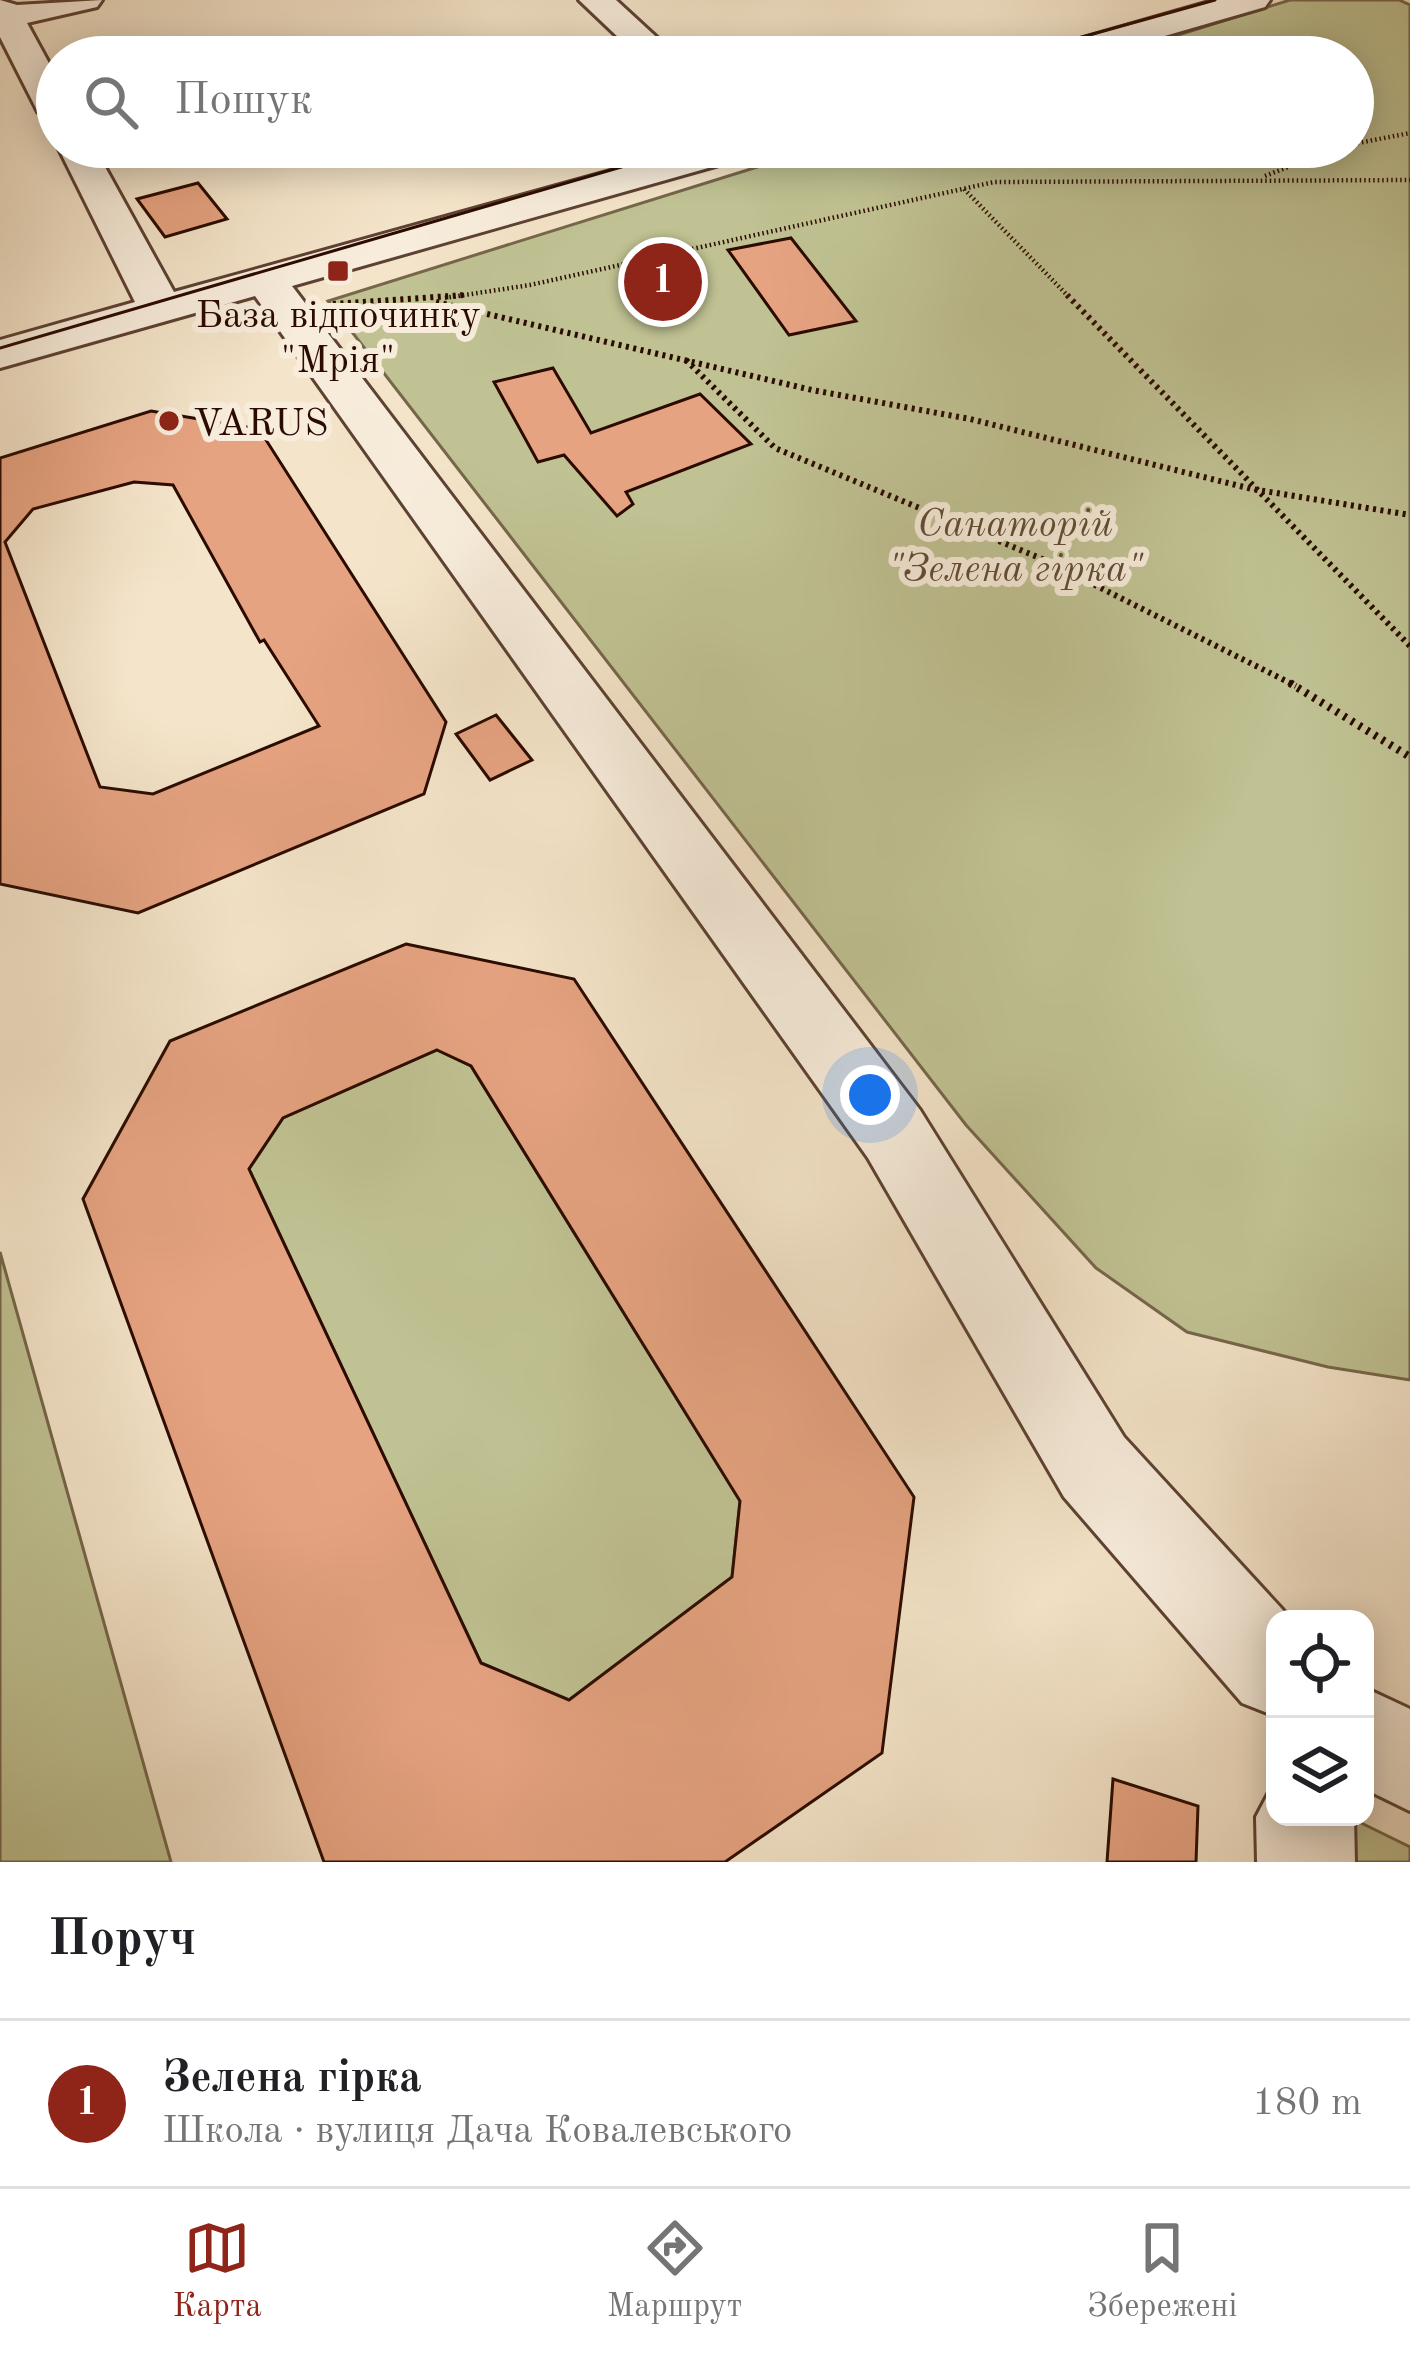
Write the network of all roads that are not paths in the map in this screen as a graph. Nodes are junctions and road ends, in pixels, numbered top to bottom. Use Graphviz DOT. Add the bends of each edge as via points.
graph roads {
  1 [pos="86,0"];
  2 [pos="596,0"];
  3 [pos="1253,0"];
  4 [pos="2,14"];
  5 [pos="636,36"];
  6 [pos="1127,36"];
  7 [pos="36,75"];
  8 [pos="86,168"];
  9 [pos="673,168"];
  10 [pos="273,293"];
  11 [pos="161,309"];
  12 [pos="0,354"];
  13 [pos="1266,1660"];
  14 [pos="1374,1741"];
  15 [pos="1410,1763"];
  16 [pos="1305,1826"];
  17 [pos="1306,1862"];
  1 -- 4 [label="street"];
  2 -- 5 [label="street"];
  3 -- 6 [label="street"];
  4 -- 7 [label="street"];
  8 -- 11 [label="street"];
  9 -- 10 [label="street"];
  10 -- 11 [label="street"];
  10 -- 13 [label="street" via="894,1134 1094,1467"];
  11 -- 12 [label="street"];
  14 -- 15 [label="street"];
  16 -- 17 [label="street"];
}
